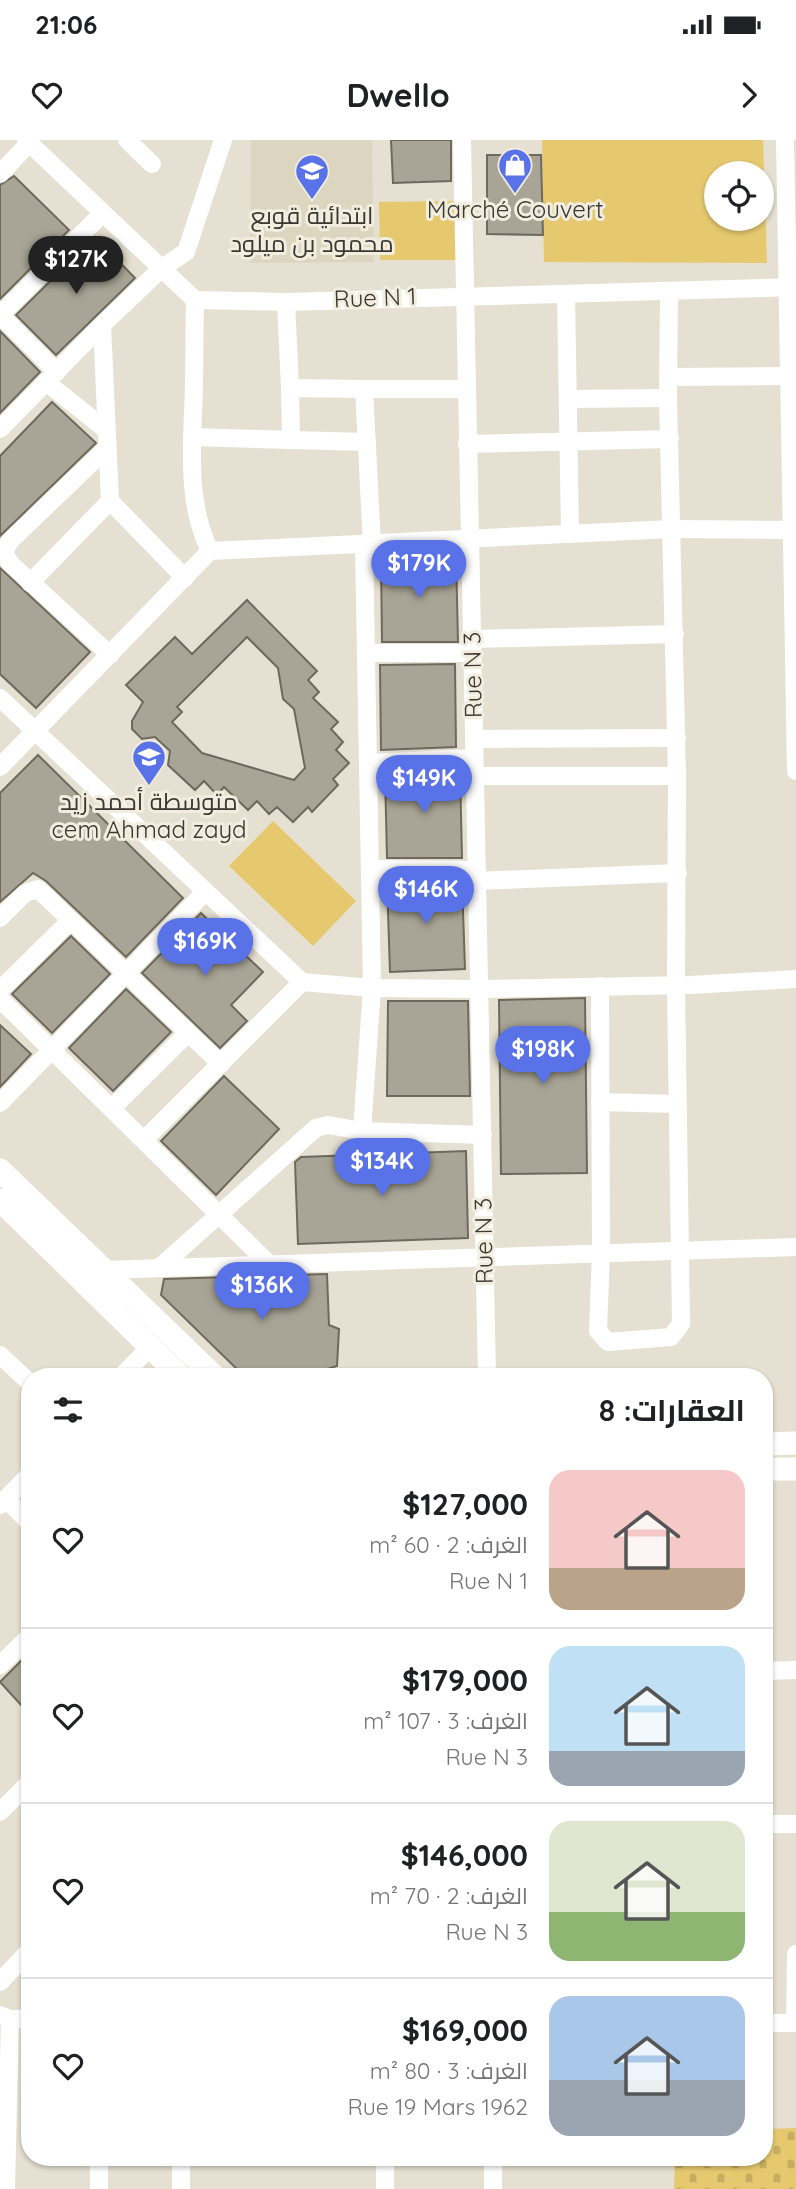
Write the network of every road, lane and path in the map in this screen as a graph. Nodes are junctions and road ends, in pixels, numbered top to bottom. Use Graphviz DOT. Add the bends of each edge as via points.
graph roads {
  1 [pos="127,140"];
  2 [pos="223,140"];
  3 [pos="462,140"];
  4 [pos="785,140"];
  5 [pos="28,142"];
  6 [pos="152,164"];
  7 [pos="791,166"];
  8 [pos="0,174"];
  9 [pos="103,213"];
  10 [pos="162,268"];
  11 [pos="792,287"];
  12 [pos="669,293"];
  13 [pos="466,294"];
  14 [pos="566,294"];
  15 [pos="195,300"];
  16 [pos="286,302"];
  17 [pos="0,315"];
  18 [pos="102,325"];
  19 [pos="789,376"];
  20 [pos="52,377"];
  21 [pos="669,377"];
  22 [pos="290,388"];
  23 [pos="364,389"];
  24 [pos="466,389"];
  25 [pos="668,398"];
  26 [pos="568,399"];
  27 [pos="0,429"];
  28 [pos="106,429"];
  29 [pos="192,437"];
  30 [pos="670,439"];
  31 [pos="291,440"];
  32 [pos="366,442"];
  33 [pos="570,442"];
  34 [pos="467,444"];
  35 [pos="107,448"];
  36 [pos="110,501"];
  37 [pos="672,529"];
  38 [pos="794,530"];
  39 [pos="570,534"];
  40 [pos="471,540"];
  41 [pos="368,545"];
  42 [pos="210,551"];
  43 [pos="185,578"];
  44 [pos="30,583"];
  45 [pos="675,634"];
  46 [pos="473,646"];
  47 [pos="366,653"];
  48 [pos="110,655"];
  49 [pos="0,698"];
  50 [pos="34,731"];
  51 [pos="677,738"];
  52 [pos="474,739"];
  53 [pos="474,758"];
  54 [pos="368,763"];
  55 [pos="0,767"];
  56 [pos="796,771"];
  57 [pos="475,776"];
  58 [pos="677,776"];
  59 [pos="370,869"];
  60 [pos="678,873"];
  61 [pos="475,875"];
  62 [pos="205,892"];
  63 [pos="0,918"];
  64 [pos="71,920"];
  65 [pos="127,974"];
  66 [pos="796,979"];
  67 [pos="302,982"];
  68 [pos="676,985"];
  69 [pos="600,986"];
  70 [pos="372,988"];
  71 [pos="478,989"];
  72 [pos="0,990"];
  73 [pos="0,999"];
  74 [pos="188,1032"];
  75 [pos="52,1050"];
  76 [pos="221,1064"];
  77 [pos="600,1102"];
  78 [pos="0,1103"];
  79 [pos="678,1104"];
  80 [pos="112,1108"];
  81 [pos="362,1131"];
  82 [pos="483,1135"];
  83 [pos="144,1140"];
  84 [pos="0,1170"];
  85 [pos="6,1201"];
  86 [pos="219,1214"];
  87 [pos="796,1247"];
  88 [pos="680,1251"];
  89 [pos="601,1252"];
  90 [pos="484,1256"];
  91 [pos="268,1263"];
  92 [pos="159,1268"];
  93 [pos="104,1270"];
  94 [pos="150,1347"];
  95 [pos="0,1354"];
  96 [pos="130,1368"];
  97 [pos="172,1368"];
  98 [pos="206,1368"];
  99 [pos="488,1368"];
  100 [pos="21,1374"];
  101 [pos="796,1443"];
  102 [pos="773,1444"];
  103 [pos="773,1469"];
  104 [pos="796,1469"];
  105 [pos="21,1483"];
  106 [pos="3,1502"];
  107 [pos="21,1516"];
  108 [pos="21,1645"];
  109 [pos="0,1665"];
  110 [pos="796,1670"];
  111 [pos="773,1671"];
  112 [pos="21,1791"];
  113 [pos="0,1812"];
  114 [pos="773,1824"];
  115 [pos="796,1824"];
  116 [pos="796,1954"];
  117 [pos="21,1960"];
  118 [pos="0,1982"];
  119 [pos="5,2017"];
  120 [pos="773,2023"];
  121 [pos="795,2023"];
  122 [pos="99,2166"];
  123 [pos="181,2166"];
  124 [pos="385,2166"];
  125 [pos="493,2166"];
  126 [pos="6,2189"];
  127 [pos="99,2189"];
  128 [pos="181,2189"];
  129 [pos="385,2189"];
  130 [pos="493,2189"];
  1 -- 6 [label="street"];
  2 -- 10 [label="street" via="190,246 182,257"];
  3 -- 13 [label="street, Rue N 3"];
  4 -- 7 [label="street"];
  5 -- 8 [label="street"];
  5 -- 9 [label="street"];
  7 -- 11 [label="street"];
  9 -- 10 [label="street"];
  9 -- 17 [label="street"];
  10 -- 15 [label="street"];
  10 -- 18 [label="street"];
  11 -- 12 [label="street, Rue N 1"];
  11 -- 19 [label="street"];
  12 -- 14 [label="street, Rue N 1"];
  12 -- 21 [label="street"];
  13 -- 14 [label="street, Rue N 1"];
  13 -- 16 [label="street, Rue N 1"];
  13 -- 24 [label="street, Rue N 3"];
  14 -- 26 [label="street"];
  15 -- 16 [label="street, Rue N 1"];
  15 -- 29 [label="street"];
  16 -- 22 [label="street"];
  17 -- 20 [label="street"];
  18 -- 20 [label="street"];
  18 -- 28 [label="street"];
  19 -- 21 [label="street"];
  19 -- 38 [label="street"];
  20 -- 27 [label="street"];
  20 -- 28 [label="street"];
  21 -- 25 [label="street"];
  22 -- 23 [label="street"];
  22 -- 31 [label="street"];
  23 -- 24 [label="street"];
  23 -- 32 [label="street"];
  24 -- 34 [label="street, Rue N 3"];
  25 -- 26 [label="street"];
  25 -- 30 [label="street"];
  26 -- 33 [label="street"];
  28 -- 35 [label="street"];
  29 -- 31 [label="street"];
  29 -- 42 [label="street" via="197,517"];
  30 -- 33 [label="street"];
  30 -- 37 [label="street"];
  31 -- 32 [label="street"];
  32 -- 41 [label="street"];
  33 -- 34 [label="street"];
  33 -- 39 [label="street"];
  34 -- 40 [label="street, Rue N 3"];
  35 -- 36 [label="street"];
  35 -- 44 [label="street" via="5,548 7,559"];
  36 -- 43 [label="street"];
  36 -- 44 [label="street"];
  37 -- 38 [label="street"];
  37 -- 39 [label="street"];
  37 -- 45 [label="street"];
  38 -- 56 [label="street"];
  39 -- 40 [label="street"];
  40 -- 41 [label="street"];
  40 -- 46 [label="street, Rue N 3"];
  41 -- 42 [label="street"];
  41 -- 47 [label="street"];
  42 -- 43 [label="street"];
  43 -- 48 [label="street"];
  44 -- 48 [label="street"];
  45 -- 46 [label="street"];
  45 -- 51 [label="street"];
  46 -- 47 [label="street"];
  46 -- 52 [label="street, Rue N 3"];
  47 -- 54 [label="street"];
  48 -- 50 [label="street"];
  49 -- 50 [label="street"];
  50 -- 55 [label="street"];
  50 -- 62 [label="street"];
  51 -- 52 [label="street"];
  51 -- 58 [label="street"];
  52 -- 53 [label="street, Rue N 3"];
  53 -- 54 [label="street"];
  53 -- 57 [label="street, Rue N 3"];
  54 -- 59 [label="street"];
  57 -- 58 [label="street"];
  57 -- 61 [label="street, Rue N 3"];
  58 -- 60 [label="street"];
  59 -- 61 [label="street"];
  59 -- 70 [label="street"];
  60 -- 61 [label="street"];
  60 -- 68 [label="street"];
  61 -- 71 [label="street, Rue N 3"];
  62 -- 65 [label="street"];
  62 -- 67 [label="street"];
  63 -- 64 [label="street" via="36,888"];
  64 -- 65 [label="street"];
  64 -- 72 [label="street"];
  65 -- 74 [label="street"];
  65 -- 75 [label="street"];
  66 -- 68 [label="street"];
  67 -- 70 [label="street"];
  67 -- 76 [label="street"];
  68 -- 69 [label="street"];
  68 -- 79 [label="street"];
  69 -- 71 [label="street"];
  69 -- 77 [label="street"];
  70 -- 71 [label="street"];
  70 -- 81 [label="street"];
  71 -- 82 [label="street, Rue N 3"];
  73 -- 75 [label="street"];
  74 -- 76 [label="street"];
  74 -- 80 [label="street"];
  75 -- 78 [label="street"];
  75 -- 80 [label="street"];
  76 -- 83 [label="street"];
  77 -- 79 [label="street"];
  77 -- 89 [label="street"];
  79 -- 88 [label="street"];
  80 -- 83 [label="street"];
  81 -- 82 [label="street"];
  81 -- 86 [label="street" via="328,1125 316,1128"];
  82 -- 90 [label="street, Rue N 3"];
  83 -- 86 [label="street"];
  84 -- 85 [label="street"];
  85 -- 93 [label="street"];
  85 -- 94 [label="street"];
  86 -- 91 [label="street"];
  86 -- 92 [label="street"];
  87 -- 88 [label="street"];
  88 -- 89 [label="street"];
  88 -- 89 [label="street" via="678,1331 671,1337 608,1342 597,1331"];
  89 -- 90 [label="street"];
  90 -- 91 [label="street"];
  90 -- 99 [label="street, Rue N 3"];
  91 -- 92 [label="street"];
  92 -- 93 [label="street"];
  93 -- 98 [label="street"];
  94 -- 96 [label="street"];
  94 -- 97 [label="street"];
  95 -- 100 [label="street"];
  101 -- 102 [label="street"];
  103 -- 104 [label="street"];
  105 -- 106 [label="street"];
  106 -- 107 [label="street"];
  108 -- 109 [label="street"];
  110 -- 111 [label="street"];
  112 -- 113 [label="street"];
  114 -- 115 [label="street"];
  116 -- 121 [label="street"];
  117 -- 118 [label="street"];
  119 -- 126 [label="street"];
  120 -- 121 [label="street"];
  122 -- 127 [label="street"];
  123 -- 128 [label="street"];
  124 -- 129 [label="street"];
  125 -- 130 [label="street"];
}
